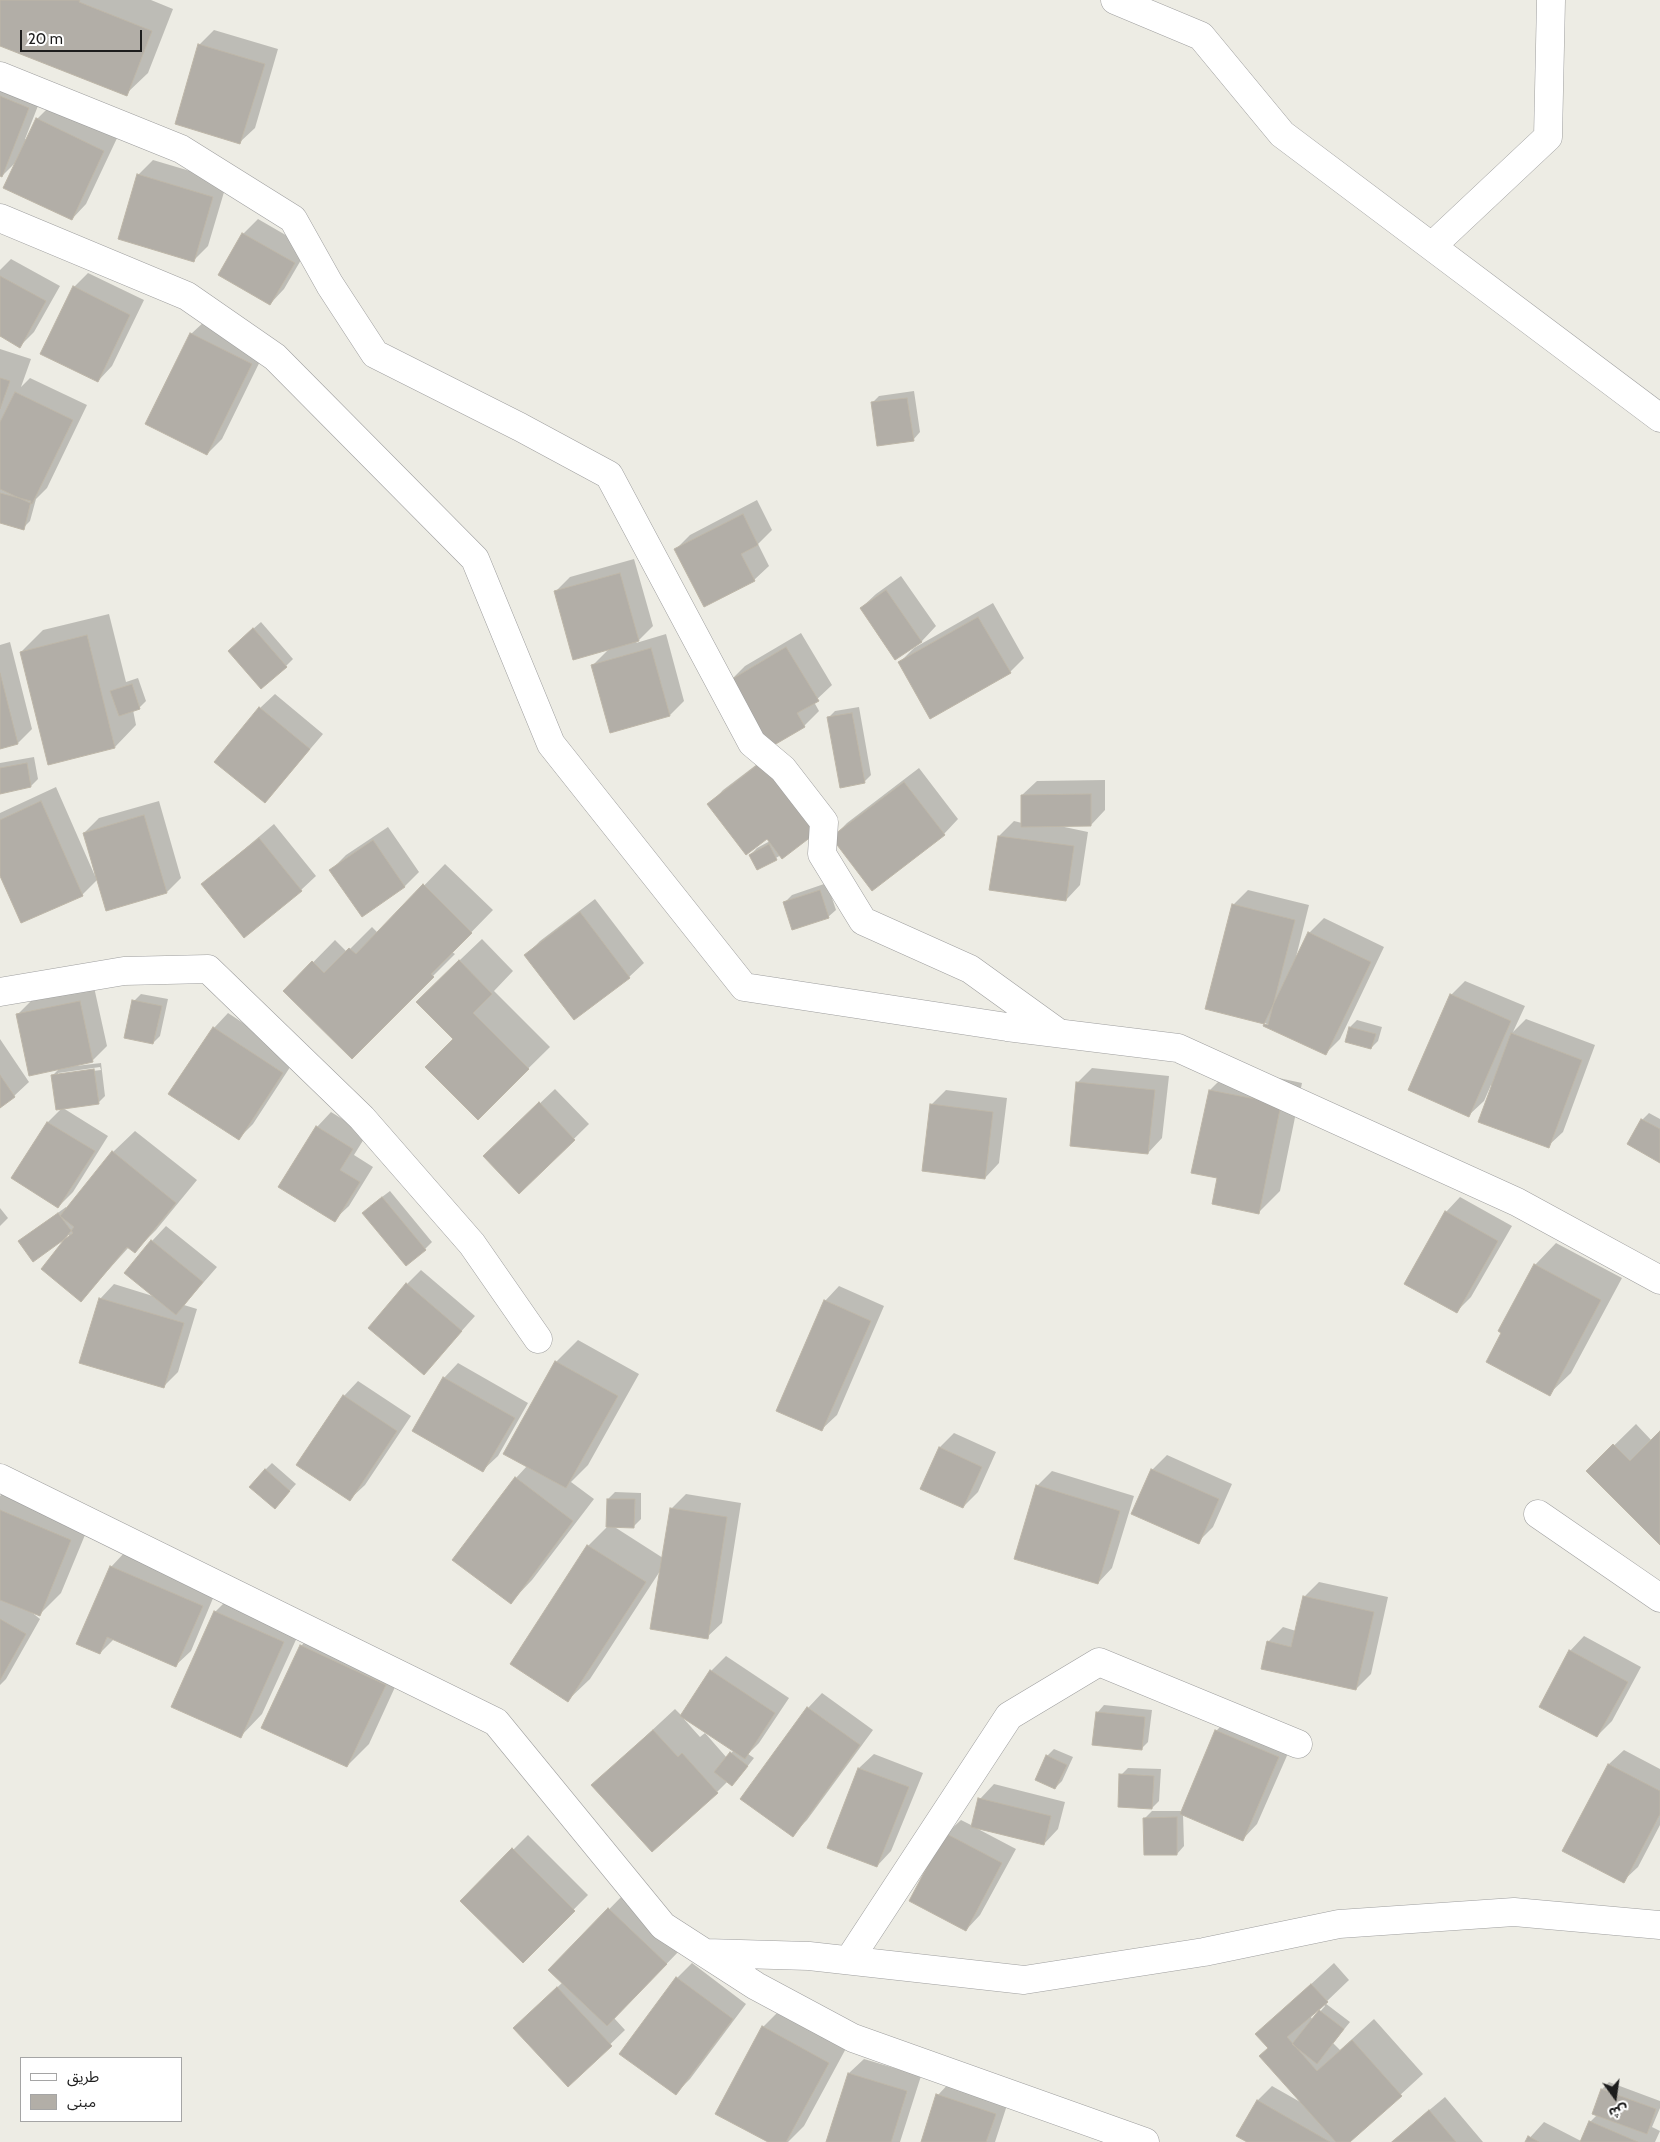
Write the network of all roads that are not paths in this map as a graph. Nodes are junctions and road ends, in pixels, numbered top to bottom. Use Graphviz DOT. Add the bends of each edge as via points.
graph roads {
  1 [pos="1115,0"];
  2 [pos="1551,0"];
  3 [pos="0,76"];
  4 [pos="0,218"];
  5 [pos="1432,246"];
  6 [pos="1660,418"];
  7 [pos="0,992"];
  8 [pos="1060,1034"];
  9 [pos="1660,1280"];
  10 [pos="538,1339"];
  11 [pos="0,1478"];
  12 [pos="1538,1514"];
  13 [pos="1660,1598"];
  14 [pos="1298,1744"];
  15 [pos="1660,1925"];
  16 [pos="706,1953"];
  17 [pos="849,1960"];
  18 [pos="1145,2142"];
  1 -- 5 [label="street" via="1201,36 1282,134"];
  2 -- 5 [label="street" via="1548,137"];
  3 -- 8 [label="street" via="181,149 292,219 375,354 520,427 608,476 752,743 783,769 824,822 822,854 863,921 970,969"];
  4 -- 8 [label="street" via="187,296 276,357 475,559 551,744 744,987"];
  5 -- 6 [label="street"];
  7 -- 10 [label="street" via="124,971 208,969 362,1118 472,1244"];
  8 -- 9 [label="street" via="1178,1048 1517,1202"];
  11 -- 16 [label="street" via="496,1722 663,1926"];
  12 -- 13 [label="street"];
  14 -- 17 [label="street" via="1099,1662 1009,1716"];
  15 -- 17 [label="street" via="1514,1912 1339,1924 1204,1952 1024,1980"];
  16 -- 17 [label="street"];
  16 -- 18 [label="street" via="756,1986 853,2038"];
}
